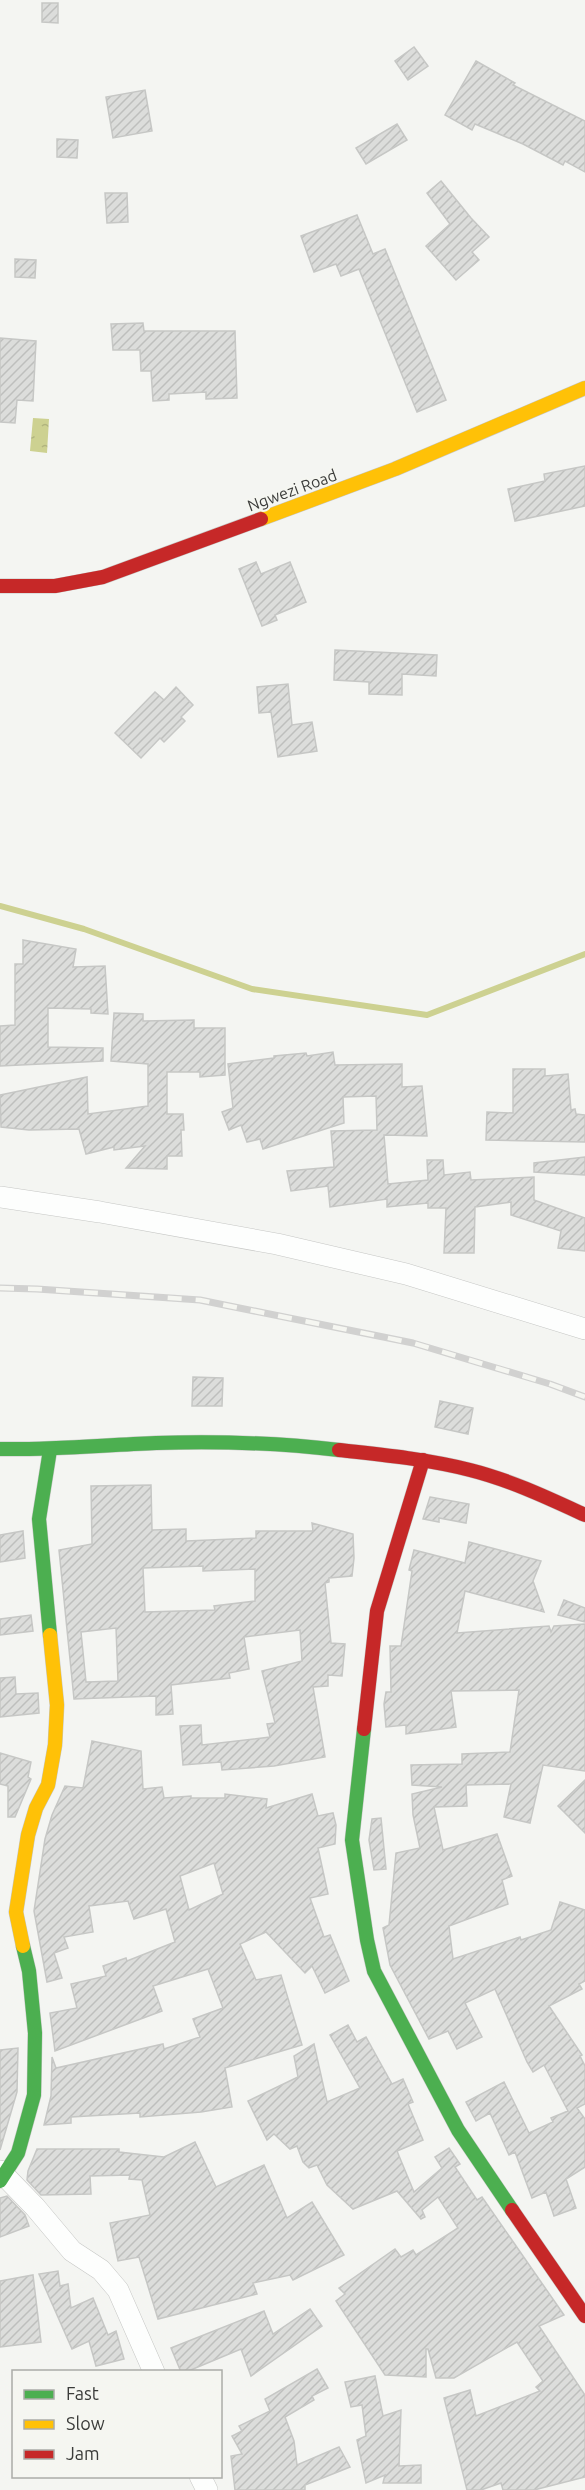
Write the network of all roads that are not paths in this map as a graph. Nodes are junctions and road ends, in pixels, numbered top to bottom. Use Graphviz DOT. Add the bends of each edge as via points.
graph roads {
  1 [pos="585,388"];
  2 [pos="0,586"];
  3 [pos="0,1197"];
  4 [pos="585,1329"];
  5 [pos="0,1449"];
  6 [pos="50,1450"];
  7 [pos="423,1460"];
  8 [pos="585,1515"];
  9 [pos="2,2176"];
  10 [pos="585,2316"];
  11 [pos="153,2370"];
  1 -- 2 [label="street, Ngwezi Road" via="395,469 103,577 55,586"];
  3 -- 4 [label="street" via="288,1247 406,1274"];
  5 -- 6 [label="street"];
  6 -- 7 [label="street" via="157,1443 253,1444"];
  6 -- 9 [label="street" via="39,1520 57,1706 55,1744 48,1785 28,1835 16,1912 28,1971 35,2082 18,2153"];
  7 -- 8 [label="street" via="471,1470 531,1490"];
  7 -- 10 [label="street" via="377,1611 361,1744 352,1840 368,1940 374,1971 384,1993 458,2130"];
  9 -- 11 [label="street" via="72,2251 101,2270 118,2290"];
}
